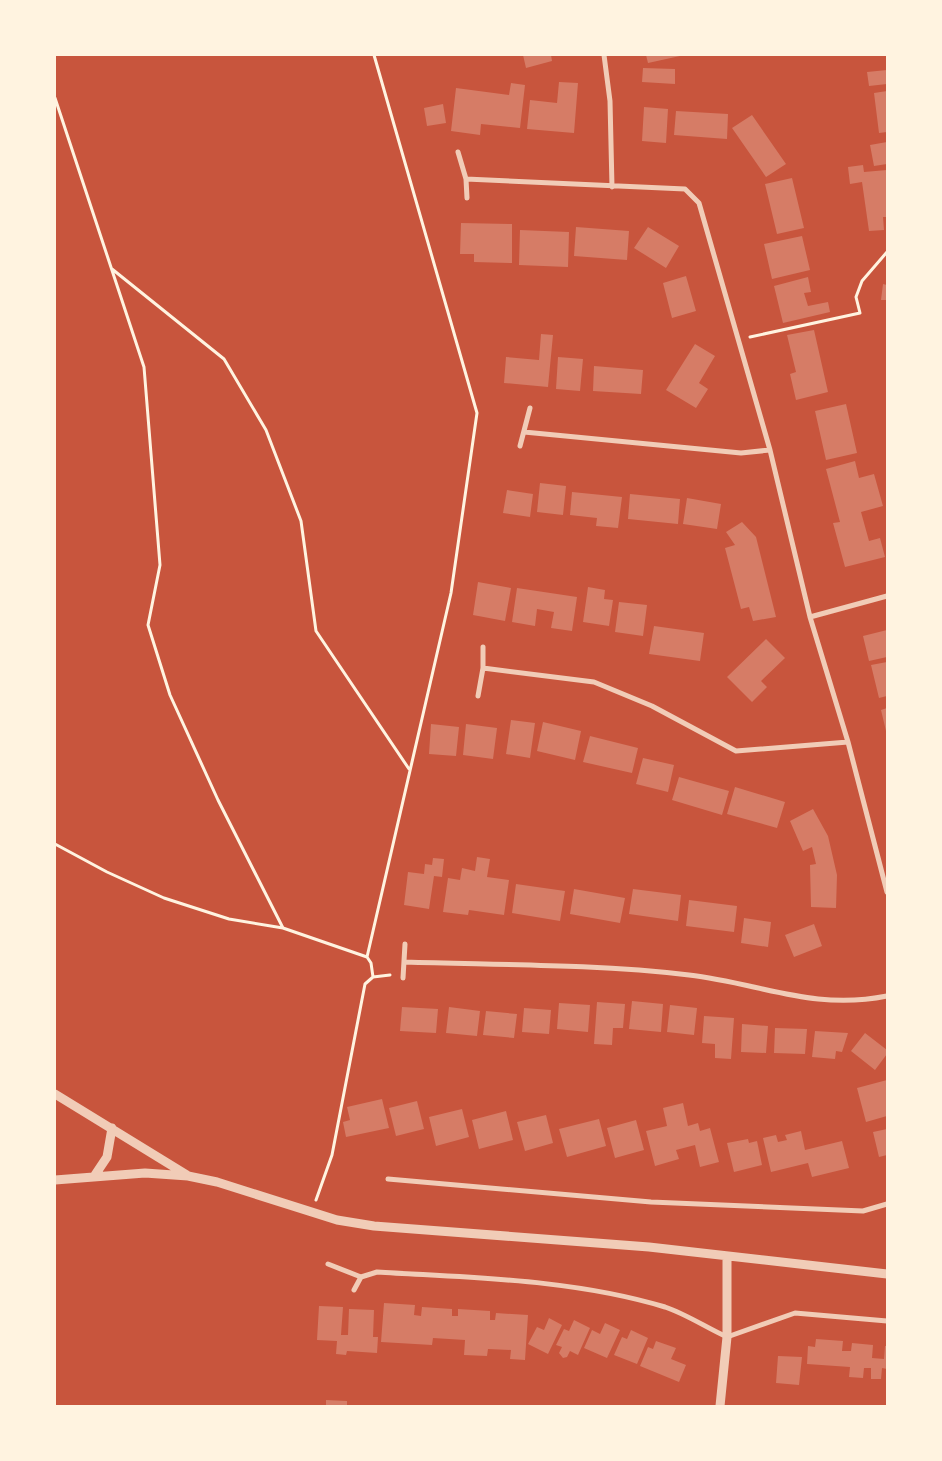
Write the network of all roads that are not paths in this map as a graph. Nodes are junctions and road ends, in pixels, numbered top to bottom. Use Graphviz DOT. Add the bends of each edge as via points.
graph roads {
  1 [pos="604,55"];
  2 [pos="458,152"];
  3 [pos="466,179"];
  4 [pos="612,187"];
  5 [pos="467,198"];
  6 [pos="530,408"];
  7 [pos="524,432"];
  8 [pos="520,446"];
  9 [pos="770,450"];
  10 [pos="887,596"];
  11 [pos="810,617"];
  12 [pos="483,647"];
  13 [pos="483,668"];
  14 [pos="478,696"];
  15 [pos="848,742"];
  16 [pos="887,892"];
  17 [pos="405,944"];
  18 [pos="405,962"];
  19 [pos="403,975"];
  20 [pos="887,996"];
  21 [pos="55,1094"];
  22 [pos="112,1128"];
  23 [pos="95,1175"];
  24 [pos="188,1176"];
  25 [pos="388,1179"];
  26 [pos="55,1180"];
  27 [pos="887,1204"];
  28 [pos="727,1257"];
  29 [pos="328,1264"];
  30 [pos="887,1274"];
  31 [pos="361,1277"];
  32 [pos="354,1290"];
  33 [pos="887,1321"];
  34 [pos="727,1337"];
  35 [pos="720,1406"];
  1 -- 4 [label="street" via="610,101"];
  2 -- 3 [label="street"];
  3 -- 4 [label="street"];
  3 -- 5 [label="street"];
  4 -- 9 [label="street" via="685,189 699,203"];
  6 -- 7 [label="street"];
  7 -- 8 [label="street"];
  7 -- 9 [label="street" via="741,453"];
  9 -- 11 [label="street"];
  10 -- 11 [label="street"];
  11 -- 15 [label="street"];
  12 -- 13 [label="street"];
  13 -- 14 [label="street"];
  13 -- 15 [label="street" via="594,682 652,706 736,751"];
  15 -- 16 [label="street"];
  17 -- 18 [label="street"];
  18 -- 19 [label="street"];
  18 -- 20 [label="street" via="690,975 799,998 870,1000"];
  21 -- 22 [label="street"];
  22 -- 23 [label="street" via="107,1157"];
  22 -- 24 [label="street"];
  23 -- 24 [label="street" via="145,1172"];
  23 -- 26 [label="street"];
  24 -- 28 [label="street" via="218,1182 337,1220 374,1226"];
  25 -- 27 [label="street" via="650,1202 863,1211"];
  28 -- 30 [label="street"];
  28 -- 34 [label="street"];
  29 -- 31 [label="street"];
  31 -- 32 [label="street"];
  31 -- 34 [label="street" via="377,1272 546,1283 667,1308"];
  33 -- 34 [label="street" via="795,1314"];
  34 -- 35 [label="street"];
}
